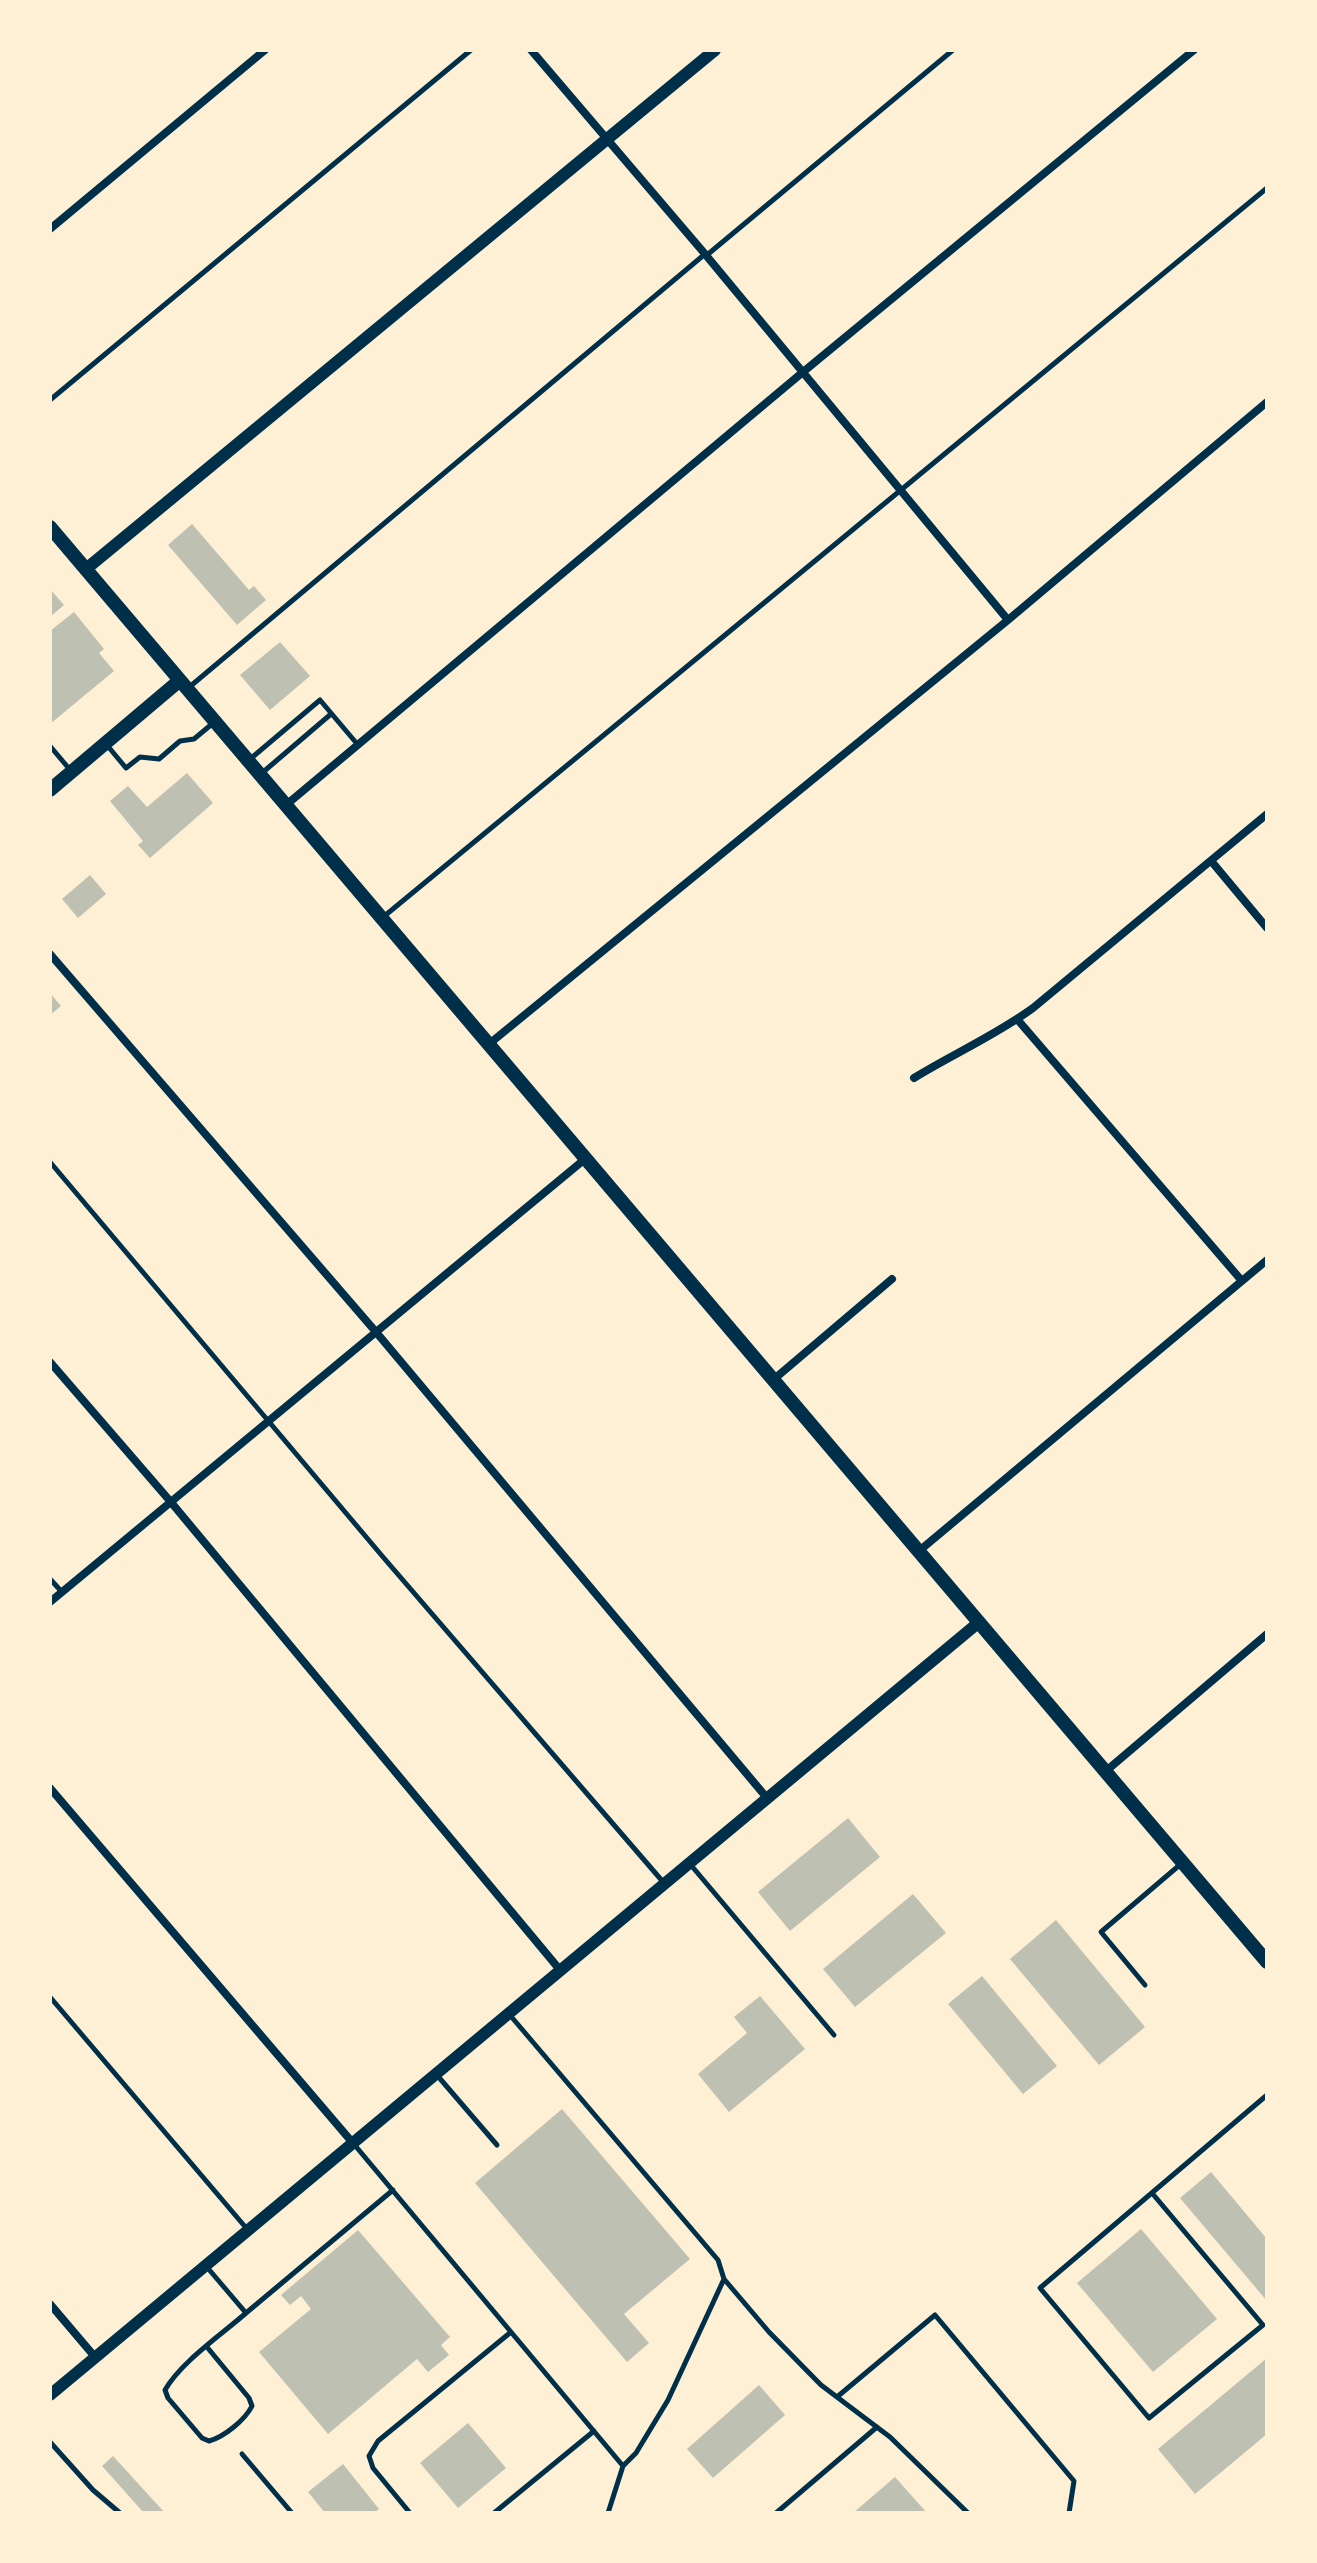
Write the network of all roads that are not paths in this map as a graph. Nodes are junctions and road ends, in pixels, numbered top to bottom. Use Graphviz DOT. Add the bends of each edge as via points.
graph roads {
  1 [pos="265,50"];
  2 [pos="471,50"];
  3 [pos="531,50"];
  4 [pos="715,50"];
  5 [pos="953,50"];
  6 [pos="1194,50"];
  7 [pos="608,139"];
  8 [pos="1267,188"];
  9 [pos="50,229"];
  10 [pos="706,255"];
  11 [pos="803,372"];
  12 [pos="50,400"];
  13 [pos="1267,402"];
  14 [pos="901,491"];
  15 [pos="50,527"];
  16 [pos="86,569"];
  17 [pos="1008,620"];
  18 [pos="183,685"];
  19 [pos="331,714"];
  20 [pos="215,722"];
  21 [pos="105,743"];
  22 [pos="358,745"];
  23 [pos="50,746"];
  24 [pos="248,761"];
  25 [pos="72,772"];
  26 [pos="260,775"];
  27 [pos="50,790"];
  28 [pos="286,805"];
  29 [pos="1267,814"];
  30 [pos="1212,862"];
  31 [pos="382,918"];
  32 [pos="1267,928"];
  33 [pos="50,954"];
  34 [pos="1017,1019"];
  35 [pos="489,1044"];
  36 [pos="914,1078"];
  37 [pos="585,1159"];
  38 [pos="50,1162"];
  39 [pos="1267,1260"];
  40 [pos="892,1279"];
  41 [pos="1242,1281"];
  42 [pos="376,1332"];
  43 [pos="50,1362"];
  44 [pos="773,1380"];
  45 [pos="268,1420"];
  46 [pos="170,1501"];
  47 [pos="919,1551"];
  48 [pos="50,1579"];
  49 [pos="62,1592"];
  50 [pos="50,1602"];
  51 [pos="978,1623"];
  52 [pos="1267,1634"];
  53 [pos="1106,1771"];
  54 [pos="50,1788"];
  55 [pos="767,1798"];
  56 [pos="689,1863"];
  57 [pos="1183,1863"];
  58 [pos="664,1883"];
  59 [pos="1267,1962"];
  60 [pos="560,1970"];
  61 [pos="1145,1985"];
  62 [pos="50,1997"];
  63 [pos="508,2014"];
  64 [pos="834,2035"];
  65 [pos="436,2073"];
  66 [pos="1267,2095"];
  67 [pos="352,2142"];
  68 [pos="497,2145"];
  69 [pos="393,2190"];
  70 [pos="1152,2193"];
  71 [pos="248,2229"];
  72 [pos="205,2265"];
  73 [pos="724,2279"];
  74 [pos="50,2304"];
  75 [pos="246,2313"];
  76 [pos="511,2332"];
  77 [pos="207,2347"];
  78 [pos="95,2357"];
  79 [pos="50,2395"];
  80 [pos="837,2397"];
  81 [pos="877,2427"];
  82 [pos="594,2431"];
  83 [pos="50,2442"];
  84 [pos="242,2454"];
  85 [pos="623,2466"];
  86 [pos="120,2513"];
  87 [pos="292,2513"];
  88 [pos="410,2513"];
  89 [pos="494,2513"];
  90 [pos="608,2513"];
  91 [pos="776,2513"];
  92 [pos="968,2513"];
  93 [pos="1069,2513"];
  1 -- 9 [label="street"];
  2 -- 12 [label="lane"];
  3 -- 7 [label="street"];
  4 -- 7 [label="street"];
  5 -- 10 [label="lane"];
  6 -- 11 [label="street"];
  7 -- 10 [label="street"];
  7 -- 16 [label="street"];
  8 -- 14 [label="lane"];
  10 -- 11 [label="street"];
  10 -- 18 [label="lane"];
  11 -- 14 [label="street"];
  11 -- 22 [label="street"];
  13 -- 17 [label="street"];
  14 -- 17 [label="street"];
  14 -- 31 [label="lane"];
  15 -- 16 [label="main road"];
  16 -- 18 [label="main road"];
  17 -- 35 [label="street"];
  18 -- 20 [label="main road"];
  18 -- 21 [label="main road"];
  19 -- 22 [label="lane"];
  19 -- 24 [label="lane" via="320,700"];
  19 -- 26 [label="lane"];
  20 -- 21 [label="lane" via="159,759 140,757 126,768"];
  20 -- 24 [label="main road"];
  21 -- 25 [label="main road"];
  22 -- 28 [label="street"];
  23 -- 25 [label="lane"];
  24 -- 26 [label="main road"];
  25 -- 27 [label="main road"];
  26 -- 28 [label="main road"];
  28 -- 31 [label="main road"];
  29 -- 30 [label="street"];
  30 -- 32 [label="street"];
  30 -- 34 [label="street"];
  31 -- 35 [label="main road"];
  33 -- 42 [label="street"];
  34 -- 36 [label="street"];
  34 -- 41 [label="street"];
  35 -- 37 [label="main road"];
  37 -- 42 [label="street"];
  37 -- 44 [label="main road"];
  38 -- 45 [label="lane"];
  39 -- 41 [label="street"];
  40 -- 44 [label="street"];
  41 -- 47 [label="street"];
  42 -- 45 [label="street"];
  42 -- 55 [label="street"];
  43 -- 46 [label="street"];
  44 -- 47 [label="main road"];
  45 -- 46 [label="street"];
  45 -- 58 [label="lane"];
  46 -- 49 [label="street"];
  46 -- 60 [label="street"];
  47 -- 51 [label="main road"];
  48 -- 49 [label="lane"];
  49 -- 50 [label="street"];
  51 -- 53 [label="main road"];
  51 -- 55 [label="street"];
  52 -- 53 [label="street"];
  53 -- 57 [label="main road"];
  54 -- 67 [label="street"];
  55 -- 56 [label="street"];
  56 -- 58 [label="street"];
  56 -- 64 [label="lane"];
  57 -- 59 [label="main road"];
  57 -- 61 [label="lane" via="1101,1932"];
  58 -- 60 [label="street"];
  60 -- 63 [label="street"];
  62 -- 71 [label="lane"];
  63 -- 65 [label="street"];
  63 -- 73 [label="lane" via="718,2260"];
  65 -- 67 [label="street"];
  65 -- 68 [label="lane"];
  66 -- 70 [label="lane"];
  67 -- 69 [label="lane"];
  67 -- 71 [label="street"];
  69 -- 75 [label="lane"];
  69 -- 76 [label="lane"];
  70 -- 70 [label="lane" via="1040,2288 1149,2418 1263,2325"];
  71 -- 72 [label="street"];
  72 -- 75 [label="lane"];
  72 -- 78 [label="street"];
  73 -- 80 [label="lane" via="769,2332"];
  73 -- 85 [label="lane" via="668,2400"];
  74 -- 78 [label="street"];
  75 -- 77 [label="lane"];
  76 -- 82 [label="lane"];
  76 -- 88 [label="lane" via="378,2441 369,2456"];
  77 -- 77 [label="lane" via="165,2390 209,2441 252,2406"];
  78 -- 79 [label="street"];
  80 -- 81 [label="lane"];
  80 -- 93 [label="lane" via="935,2315 1074,2481"];
  81 -- 91 [label="lane"];
  81 -- 92 [label="lane"];
  82 -- 85 [label="lane"];
  82 -- 89 [label="lane"];
  83 -- 86 [label="lane"];
  84 -- 87 [label="lane"];
  85 -- 90 [label="lane"];
}
